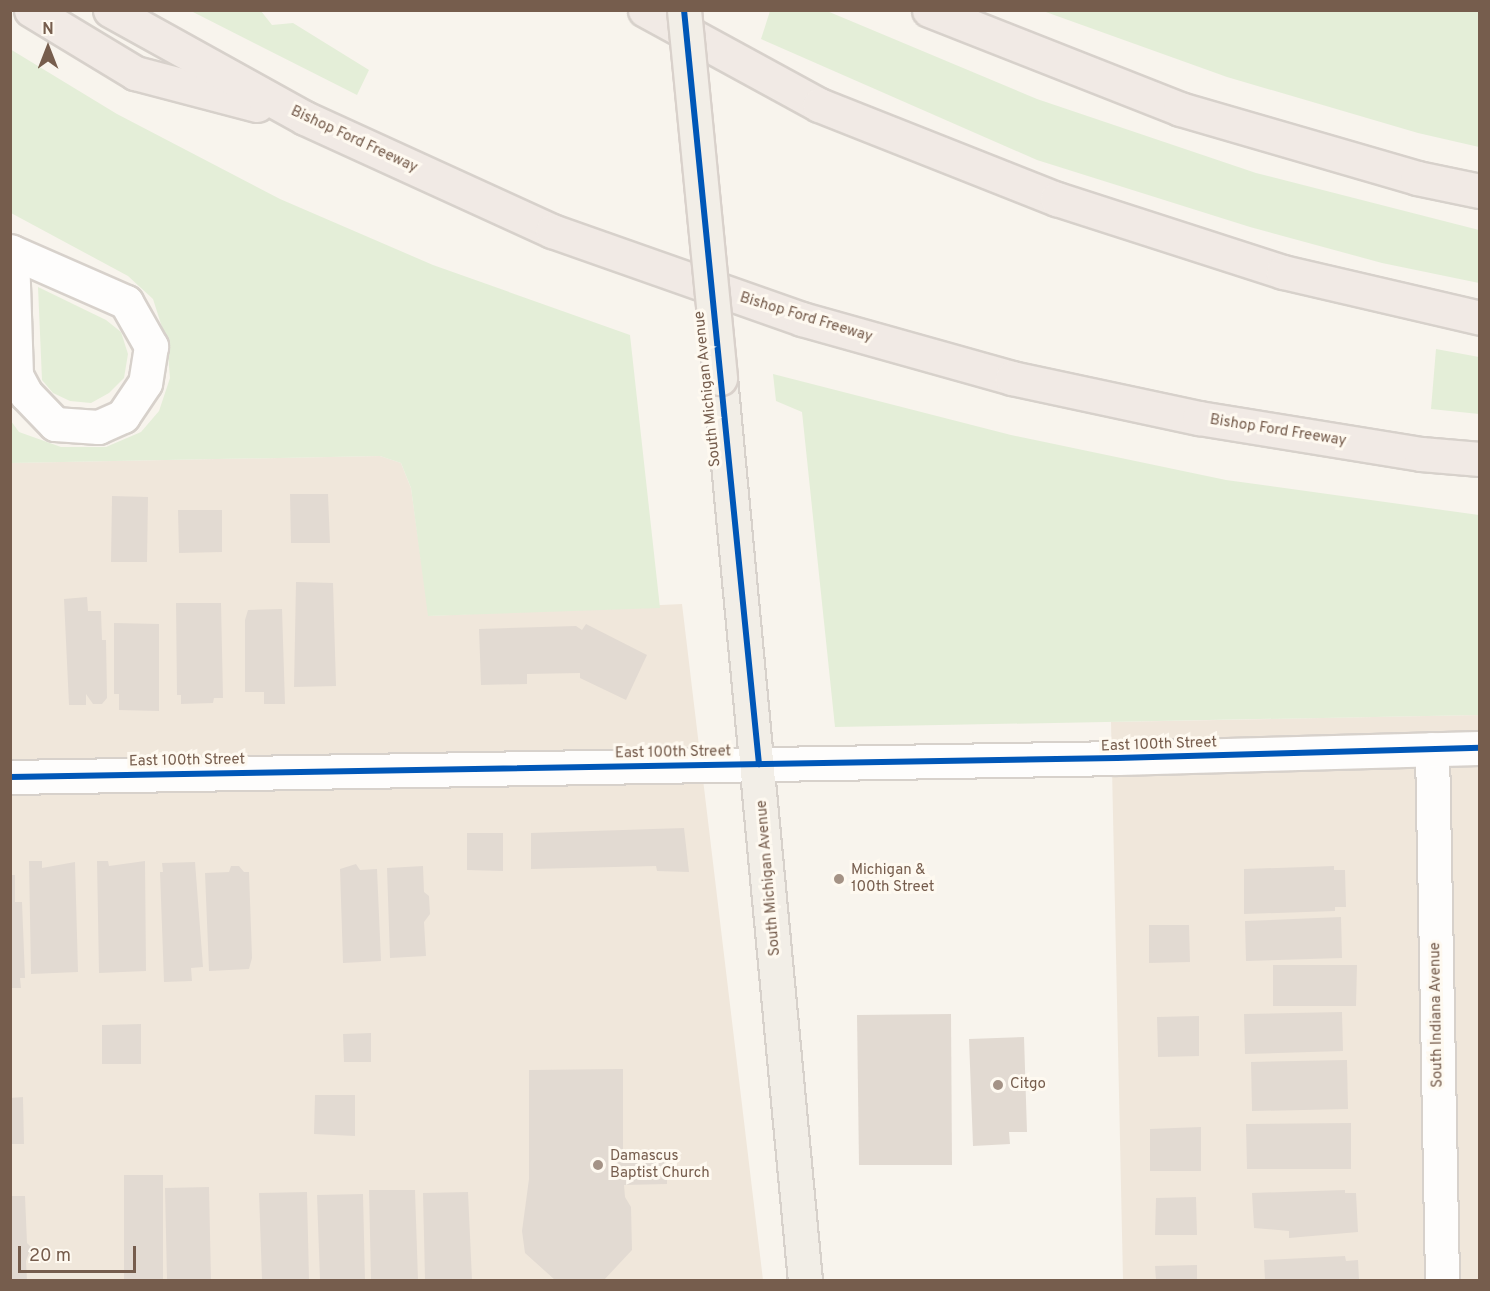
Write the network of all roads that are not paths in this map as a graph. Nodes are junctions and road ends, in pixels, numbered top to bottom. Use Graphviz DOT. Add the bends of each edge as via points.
graph roads {
  1 [pos="31,10"];
  2 [pos="111,10"];
  3 [pos="645,10"];
  4 [pos="684,10"];
  5 [pos="929,10"];
  6 [pos="305,118"];
  7 [pos="1479,191"];
  8 [pos="11,251"];
  9 [pos="1479,318"];
  10 [pos="1479,459"];
  11 [pos="1479,748"];
  12 [pos="1432,749"];
  13 [pos="759,764"];
  14 [pos="10,777"];
  15 [pos="805,1281"];
  16 [pos="1442,1281"];
  1 -- 6 [label="highway" via="135,73"];
  2 -- 6 [label="highway, Bishop Ford Freeway"];
  3 -- 9 [label="highway" via="819,105 1057,199 1283,272"];
  4 -- 13 [label="main road, South Michigan Avenue, bridge"];
  5 -- 7 [label="highway" via="1180,109 1417,178"];
  6 -- 10 [label="highway, Bishop Ford Freeway" via="552,231 802,319 1012,378 1198,418 1421,454"];
  8 -- 8 [label="street" via="126,302 152,346 145,383 123,417 98,427 55,424 26,394 16,375"];
  11 -- 12 [label="street, East 100th Street"];
  12 -- 13 [label="street, East 100th Street"];
  12 -- 16 [label="street, South Indiana Avenue"];
  13 -- 14 [label="street, East 100th Street"];
  13 -- 15 [label="main road, South Michigan Avenue"];
}
